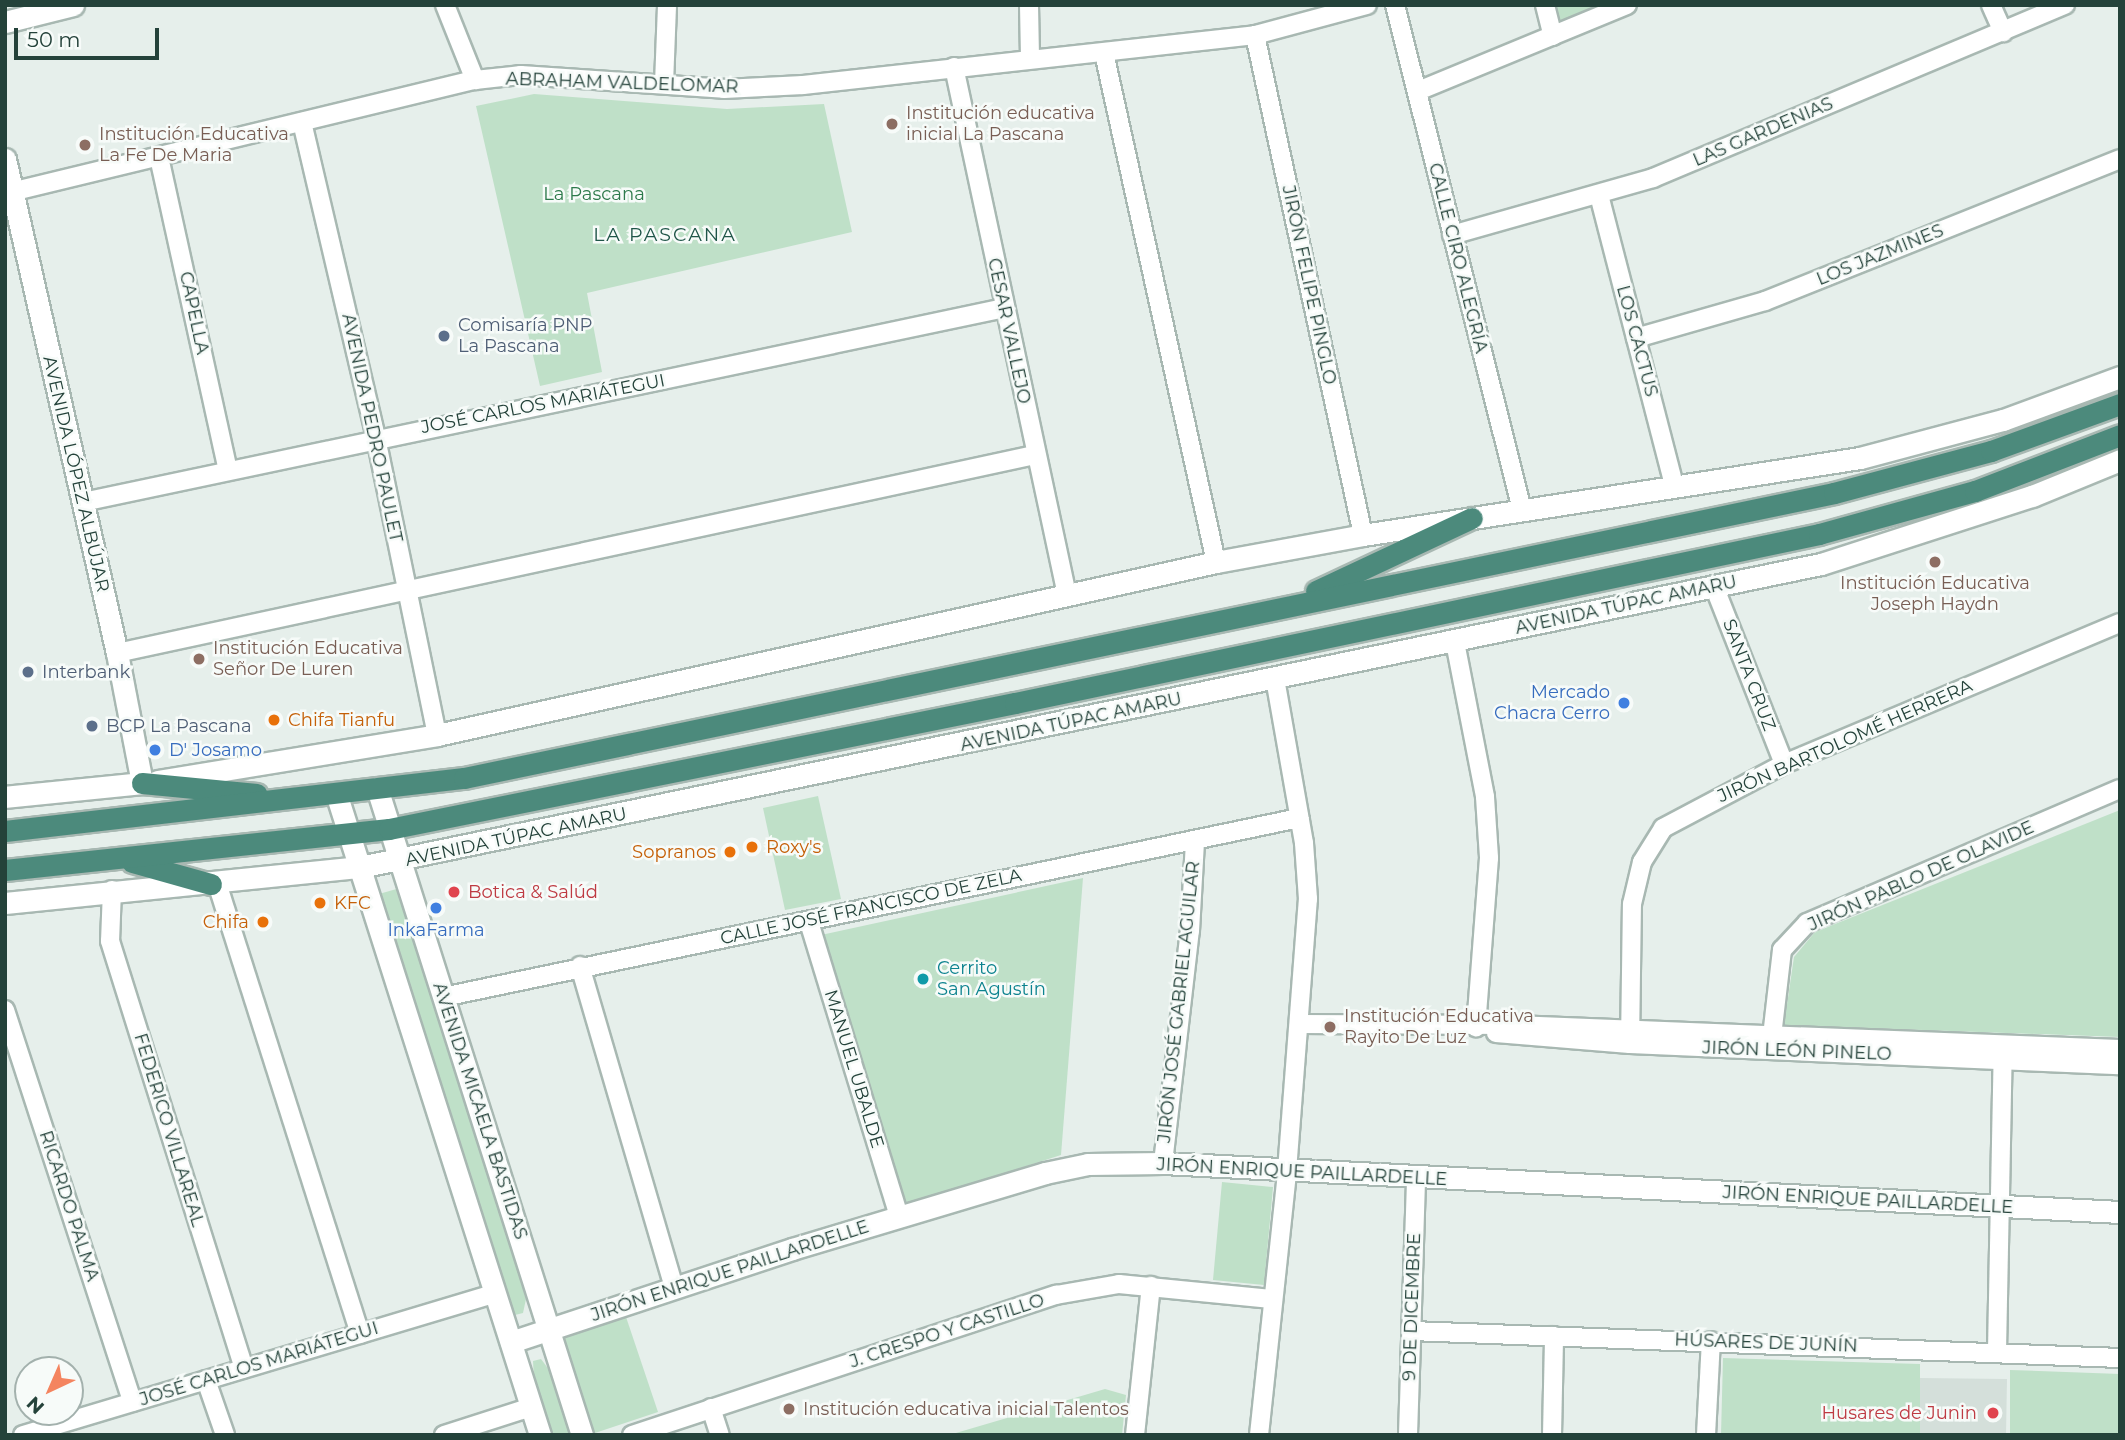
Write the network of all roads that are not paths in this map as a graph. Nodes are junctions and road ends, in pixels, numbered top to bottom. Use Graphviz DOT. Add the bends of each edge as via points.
graph roads {
  1 [pos="73,5"];
  2 [pos="445,5"];
  3 [pos="667,5"];
  4 [pos="1030,5"];
  5 [pos="1367,5"];
  6 [pos="1395,5"];
  7 [pos="1545,5"];
  8 [pos="1627,5"];
  9 [pos="1991,5"];
  10 [pos="2066,5"];
  11 [pos="5,22"];
  12 [pos="2003,32"];
  13 [pos="1255,35"];
  14 [pos="1553,37"];
  15 [pos="1104,53"];
  16 [pos="1030,59"];
  17 [pos="954,67"];
  18 [pos="475,80"];
  19 [pos="664,83"];
  20 [pos="1418,91"];
  21 [pos="302,122"];
  22 [pos="159,157"];
  23 [pos="5,159"];
  24 [pos="2120,159"];
  25 [pos="6,165"];
  26 [pos="11,192"];
  27 [pos="1599,195"];
  28 [pos="1452,235"];
  29 [pos="1004,309"];
  30 [pos="1636,338"];
  31 [pos="2120,377"];
  32 [pos="2120,404"];
  33 [pos="2120,435"];
  34 [pos="376,438"];
  35 [pos="1034,455"];
  36 [pos="2120,460"];
  37 [pos="228,470"];
  38 [pos="1675,488"];
  39 [pos="83,502"];
  40 [pos="1521,510"];
  41 [pos="1472,518"];
  42 [pos="1363,535"];
  43 [pos="1216,562"];
  44 [pos="1714,586"];
  45 [pos="407,591"];
  46 [pos="1067,595"];
  47 [pos="1281,607"];
  48 [pos="2120,623"];
  49 [pos="1455,642"];
  50 [pos="117,653"];
  51 [pos="1275,679"];
  52 [pos="437,735"];
  53 [pos="1784,764"];
  54 [pos="142,783"];
  55 [pos="377,788"];
  56 [pos="2120,789"];
  57 [pos="336,793"];
  58 [pos="5,797"];
  59 [pos="303,798"];
  60 [pos="1299,818"];
  61 [pos="389,829"];
  62 [pos="5,831"];
  63 [pos="349,835"];
  64 [pos="1195,841"];
  65 [pos="120,859"];
  66 [pos="400,862"];
  67 [pos="360,867"];
  68 [pos="5,870"];
  69 [pos="214,883"];
  70 [pos="112,890"];
  71 [pos="5,902"];
  72 [pos="809,922"];
  73 [pos="580,966"];
  74 [pos="443,997"];
  75 [pos="5,1010"];
  76 [pos="1300,1024"];
  77 [pos="1476,1028"];
  78 [pos="1630,1038"];
  79 [pos="1771,1042"];
  80 [pos="2120,1049"];
  81 [pos="2003,1052"];
  82 [pos="2120,1065"];
  83 [pos="1163,1163"];
  84 [pos="1287,1171"];
  85 [pos="1416,1179"];
  86 [pos="2003,1206"];
  87 [pos="2120,1212"];
  88 [pos="900,1217"];
  89 [pos="1151,1286"];
  90 [pos="674,1287"];
  91 [pos="495,1293"];
  92 [pos="1271,1299"];
  93 [pos="549,1329"];
  94 [pos="1411,1331"];
  95 [pos="360,1334"];
  96 [pos="1554,1336"];
  97 [pos="1711,1341"];
  98 [pos="510,1342"];
  99 [pos="1997,1351"];
  100 [pos="2120,1358"];
  101 [pos="244,1368"];
  102 [pos="206,1380"];
  103 [pos="132,1402"];
  104 [pos="531,1407"];
  105 [pos="711,1408"];
  106 [pos="23,1435"];
  107 [pos="225,1435"];
  108 [pos="444,1435"];
  109 [pos="540,1435"];
  110 [pos="582,1435"];
  111 [pos="632,1435"];
  112 [pos="720,1435"];
  113 [pos="1135,1435"];
  114 [pos="1259,1435"];
  115 [pos="1408,1435"];
  116 [pos="1552,1435"];
  117 [pos="1706,1435"];
  1 -- 11 [label="main road"];
  2 -- 18 [label="street"];
  3 -- 19 [label="street"];
  4 -- 16 [label="street"];
  5 -- 13 [label="street, ABRAHAM VALDELOMAR"];
  6 -- 20 [label="street, CALLE CIRO ALEGRÍA"];
  7 -- 14 [label="street"];
  8 -- 14 [label="street"];
  9 -- 12 [label="street"];
  10 -- 12 [label="street, LAS GARDENIAS"];
  12 -- 27 [label="street, LAS GARDENIAS" via="1653,178"];
  13 -- 15 [label="street, ABRAHAM VALDELOMAR"];
  13 -- 42 [label="street, JIRÓN FELIPE PINGLO"];
  14 -- 20 [label="street"];
  15 -- 16 [label="street, ABRAHAM VALDELOMAR"];
  15 -- 43 [label="street"];
  16 -- 17 [label="street, ABRAHAM VALDELOMAR"];
  17 -- 19 [label="street, ABRAHAM VALDELOMAR" via="803,85 724,89"];
  17 -- 29 [label="street, CESAR VALLEJO"];
  18 -- 19 [label="street, ABRAHAM VALDELOMAR" via="522,75"];
  18 -- 21 [label="street, ABRAHAM VALDELOMAR"];
  20 -- 28 [label="street, CALLE CIRO ALEGRÍA"];
  21 -- 22 [label="street, ABRAHAM VALDELOMAR"];
  21 -- 34 [label="street, AVENIDA PEDRO PAULET"];
  22 -- 26 [label="street, ABRAHAM VALDELOMAR"];
  22 -- 37 [label="street, CAPELLA"];
  23 -- 25 [label="main road, AVENIDA LÓPEZ ALBÚJAR"];
  24 -- 30 [label="street, LOS JAZMINES" via="1765,301"];
  25 -- 26 [label="main road, AVENIDA LÓPEZ ALBÚJAR"];
  26 -- 39 [label="main road, AVENIDA LÓPEZ ALBÚJAR"];
  27 -- 28 [label="street, LAS GARDENIAS"];
  27 -- 30 [label="street, LOS CACTUS"];
  28 -- 40 [label="street, CALLE CIRO ALEGRÍA"];
  29 -- 34 [label="street, JOSÉ CARLOS MARIÁTEGUI"];
  29 -- 35 [label="street, CESAR VALLEJO"];
  30 -- 38 [label="street, LOS CACTUS"];
  31 -- 38 [label="main road" via="2003,420 1860,458"];
  32 -- 47 [label="highway" via="1991,451 1887,481"];
  33 -- 61 [label="highway, AVENIDA TÚPAC AMARU" via="1975,491 1819,534"];
  34 -- 37 [label="street, JOSÉ CARLOS MARIÁTEGUI"];
  34 -- 45 [label="street, AVENIDA PEDRO PAULET"];
  35 -- 45 [label="street"];
  35 -- 46 [label="street, CESAR VALLEJO"];
  36 -- 44 [label="main road, AVENIDA TÚPAC AMARU" via="2032,496 1821,564"];
  37 -- 39 [label="street, JOSÉ CARLOS MARIÁTEGUI"];
  38 -- 40 [label="main road"];
  39 -- 50 [label="main road, AVENIDA LÓPEZ ALBÚJAR"];
  40 -- 41 [label="main road"];
  41 -- 42 [label="main road"];
  41 -- 47 [label="highway"];
  42 -- 43 [label="main road"];
  43 -- 46 [label="main road"];
  44 -- 49 [label="main road, AVENIDA TÚPAC AMARU"];
  44 -- 53 [label="street, SANTA CRUZ"];
  45 -- 50 [label="street"];
  45 -- 52 [label="street, AVENIDA PEDRO PAULET"];
  46 -- 52 [label="main road"];
  47 -- 55 [label="highway" via="464,778"];
  48 -- 53 [label="street, JIRÓN BARTOLOMÉ HERRERA"];
  49 -- 51 [label="main road, AVENIDA TÚPAC AMARU"];
  49 -- 77 [label="street" via="1485,797 1489,858"];
  50 -- 54 [label="main road, AVENIDA LÓPEZ ALBÚJAR"];
  51 -- 60 [label="street"];
  51 -- 66 [label="main road, AVENIDA TÚPAC AMARU"];
  52 -- 54 [label="main road"];
  53 -- 78 [label="street, JIRÓN BARTOLOMÉ HERRERA" via="1663,828 1642,862 1632,904"];
  54 -- 58 [label="main road"];
  54 -- 59 [label="highway"];
  55 -- 57 [label="highway"];
  55 -- 61 [label="main road, AVENIDA MICAELA BASTIDAS"];
  56 -- 79 [label="street, JIRÓN PABLO DE OLAVIDE" via="1807,923 1782,950"];
  57 -- 59 [label="highway"];
  57 -- 63 [label="main road"];
  59 -- 62 [label="highway"];
  60 -- 64 [label="street, CALLE JOSÉ FRANCISCO DE ZELA"];
  60 -- 76 [label="street" via="1308,900"];
  61 -- 63 [label="highway, AVENIDA TÚPAC AMARU"];
  61 -- 66 [label="main road, AVENIDA MICAELA BASTIDAS"];
  63 -- 65 [label="highway, AVENIDA TÚPAC AMARU"];
  63 -- 67 [label="main road"];
  64 -- 72 [label="street, CALLE JOSÉ FRANCISCO DE ZELA"];
  64 -- 83 [label="street, JIRÓN JOSÉ GABRIEL AGUILAR" via="1190,931"];
  65 -- 68 [label="highway, AVENIDA TÚPAC AMARU"];
  65 -- 69 [label="highway"];
  66 -- 67 [label="main road, AVENIDA TÚPAC AMARU"];
  66 -- 74 [label="main road, AVENIDA MICAELA BASTIDAS"];
  67 -- 69 [label="main road, AVENIDA TÚPAC AMARU"];
  67 -- 91 [label="main road"];
  69 -- 70 [label="main road, AVENIDA TÚPAC AMARU"];
  69 -- 95 [label="street"];
  70 -- 71 [label="main road, AVENIDA TÚPAC AMARU"];
  70 -- 101 [label="street, FEDERICO VILLAREAL" via="110,942"];
  72 -- 73 [label="street, CALLE JOSÉ FRANCISCO DE ZELA"];
  72 -- 88 [label="street, MANUEL UBALDE"];
  73 -- 74 [label="street, CALLE JOSÉ FRANCISCO DE ZELA"];
  73 -- 90 [label="street"];
  74 -- 93 [label="main road, AVENIDA MICAELA BASTIDAS"];
  75 -- 103 [label="street, RICARDO PALMA"];
  76 -- 77 [label="street, JIRÓN LEÓN PINELO"];
  76 -- 84 [label="street"];
  77 -- 78 [label="street, JIRÓN LEÓN PINELO" via="1522,1038"];
  78 -- 79 [label="street, JIRÓN LEÓN PINELO"];
  79 -- 81 [label="street, JIRÓN LEÓN PINELO"];
  80 -- 81 [label="street, JIRÓN LEÓN PINELO"];
  81 -- 82 [label="street, JIRÓN LEÓN PINELO"];
  81 -- 86 [label="street"];
  83 -- 84 [label="main road, JIRÓN ENRIQUE PAILLARDELLE"];
  83 -- 88 [label="main road, JIRÓN ENRIQUE PAILLARDELLE" via="1067,1168"];
  84 -- 85 [label="main road, JIRÓN ENRIQUE PAILLARDELLE"];
  84 -- 92 [label="street"];
  85 -- 86 [label="main road, JIRÓN ENRIQUE PAILLARDELLE"];
  85 -- 94 [label="street, 9 DE DICEMBRE"];
  86 -- 87 [label="main road, JIRÓN ENRIQUE PAILLARDELLE"];
  86 -- 99 [label="street"];
  88 -- 90 [label="main road, JIRÓN ENRIQUE PAILLARDELLE"];
  89 -- 92 [label="street, J. CRESPO Y CASTILLO"];
  89 -- 105 [label="street, J. CRESPO Y CASTILLO" via="1119,1284 1056,1295"];
  89 -- 113 [label="street"];
  90 -- 93 [label="main road, JIRÓN ENRIQUE PAILLARDELLE"];
  91 -- 95 [label="street, JOSÉ CARLOS MARIÁTEGUI"];
  91 -- 98 [label="main road"];
  92 -- 114 [label="street"];
  93 -- 98 [label="main road, JIRÓN ENRIQUE PAILLARDELLE"];
  93 -- 110 [label="main road, AVENIDA MICAELA BASTIDAS"];
  94 -- 96 [label="street, HÚSARES DE JUNÍN"];
  94 -- 115 [label="street, 9 DE DICEMBRE"];
  95 -- 101 [label="street, JOSÉ CARLOS MARIÁTEGUI"];
  96 -- 97 [label="street, HÚSARES DE JUNÍN"];
  96 -- 116 [label="street"];
  97 -- 99 [label="street, HÚSARES DE JUNÍN"];
  97 -- 117 [label="street"];
  98 -- 104 [label="main road"];
  99 -- 100 [label="street, HÚSARES DE JUNÍN"];
  101 -- 102 [label="street, JOSÉ CARLOS MARIÁTEGUI"];
  102 -- 103 [label="street, JOSÉ CARLOS MARIÁTEGUI"];
  102 -- 107 [label="street"];
  103 -- 106 [label="street, JOSÉ CARLOS MARIÁTEGUI"];
  104 -- 108 [label="street"];
  104 -- 109 [label="main road"];
  105 -- 111 [label="street, J. CRESPO Y CASTILLO"];
  105 -- 112 [label="street"];
}
